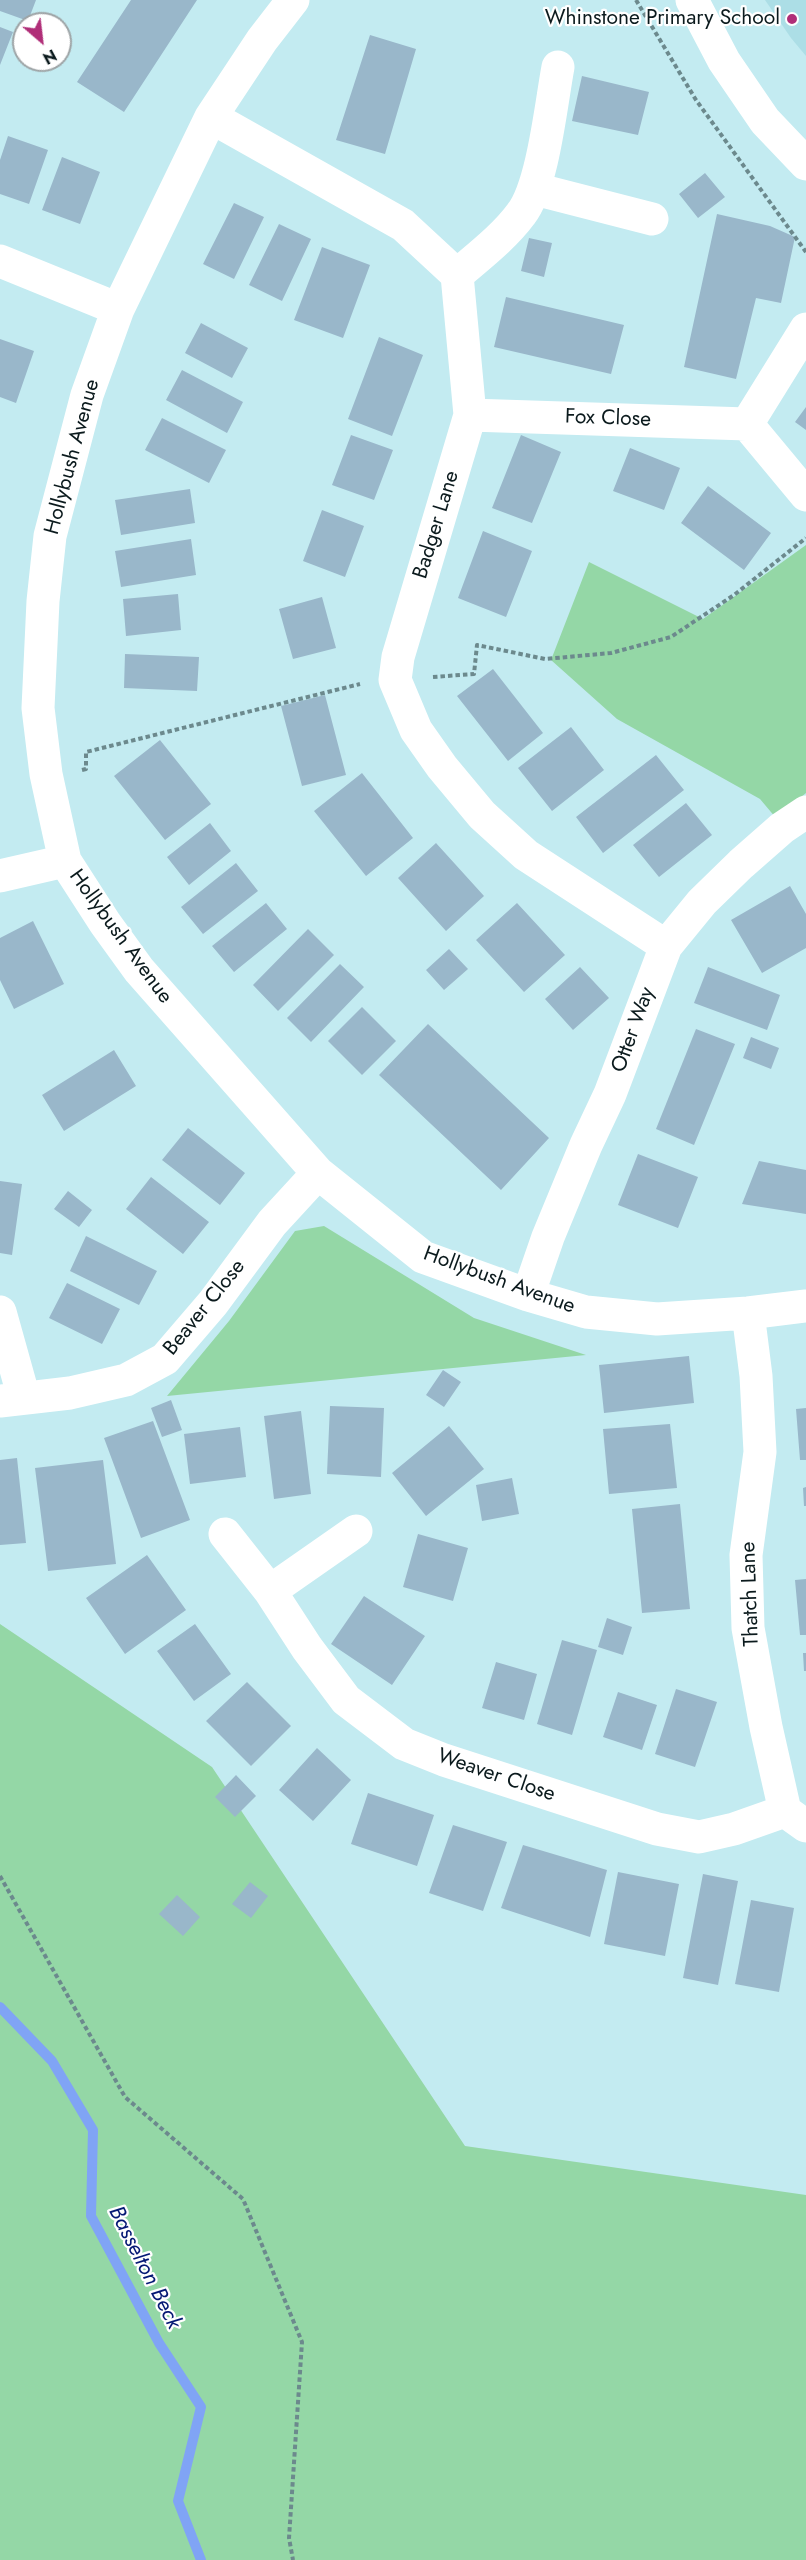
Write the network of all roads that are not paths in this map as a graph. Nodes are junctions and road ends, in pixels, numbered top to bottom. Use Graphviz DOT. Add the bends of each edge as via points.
graph roads {
  1 [pos="293,0"];
  2 [pos="692,0"];
  3 [pos="558,67"];
  4 [pos="211,117"];
  5 [pos="806,164"];
  6 [pos="535,189"];
  7 [pos="652,219"];
  8 [pos="0,261"];
  9 [pos="457,274"];
  10 [pos="118,309"];
  11 [pos="806,329"];
  12 [pos="470,415"];
  13 [pos="747,424"];
  14 [pos="806,495"];
  15 [pos="806,812"];
  16 [pos="65,861"];
  17 [pos="0,876"];
  18 [pos="666,946"];
  19 [pos="318,1173"];
  20 [pos="528,1295"];
  21 [pos="806,1306"];
  22 [pos="0,1312"];
  23 [pos="748,1313"];
  24 [pos="12,1399"];
  25 [pos="356,1531"];
  26 [pos="225,1534"];
  27 [pos="270,1591"];
  28 [pos="795,1818"];
  1 -- 4 [label="street, Hollybush Avenue"];
  2 -- 5 [label="street" via="724,61 765,121"];
  3 -- 6 [label="street"];
  4 -- 9 [label="street" via="403,225"];
  4 -- 10 [label="street, Hollybush Avenue"];
  6 -- 7 [label="street"];
  6 -- 9 [label="street" via="522,214"];
  8 -- 10 [label="street"];
  9 -- 12 [label="street, Badger Lane"];
  10 -- 16 [label="street, Hollybush Avenue" via="87,394 50,536 43,601 38,708 46,774"];
  11 -- 13 [label="street"];
  12 -- 13 [label="street, Fox Close"];
  12 -- 18 [label="street, Badger Lane" via="398,657 395,680 416,730 482,815 526,855"];
  13 -- 14 [label="street"];
  15 -- 18 [label="street, Otter Way" via="741,864 702,902"];
  16 -- 17 [label="street"];
  16 -- 19 [label="street, Hollybush Avenue" via="139,970"];
  18 -- 20 [label="street, Otter Way"];
  19 -- 20 [label="street, Hollybush Avenue" via="423,1257"];
  19 -- 24 [label="street, Beaver Close" via="272,1223 213,1303 165,1359 126,1380 70,1393"];
  20 -- 23 [label="street, Hollybush Avenue" via="585,1312 657,1318"];
  21 -- 23 [label="street, Hollybush Avenue"];
  22 -- 24 [label="street, Beaver Close"];
  23 -- 28 [label="street, Thatch Lane" via="760,1452 746,1555 748,1628 766,1727"];
  25 -- 27 [label="street"];
  26 -- 27 [label="street, Weaver Close"];
  27 -- 28 [label="street, Weaver Close" via="346,1700 404,1744 657,1830 699,1837"];
}
